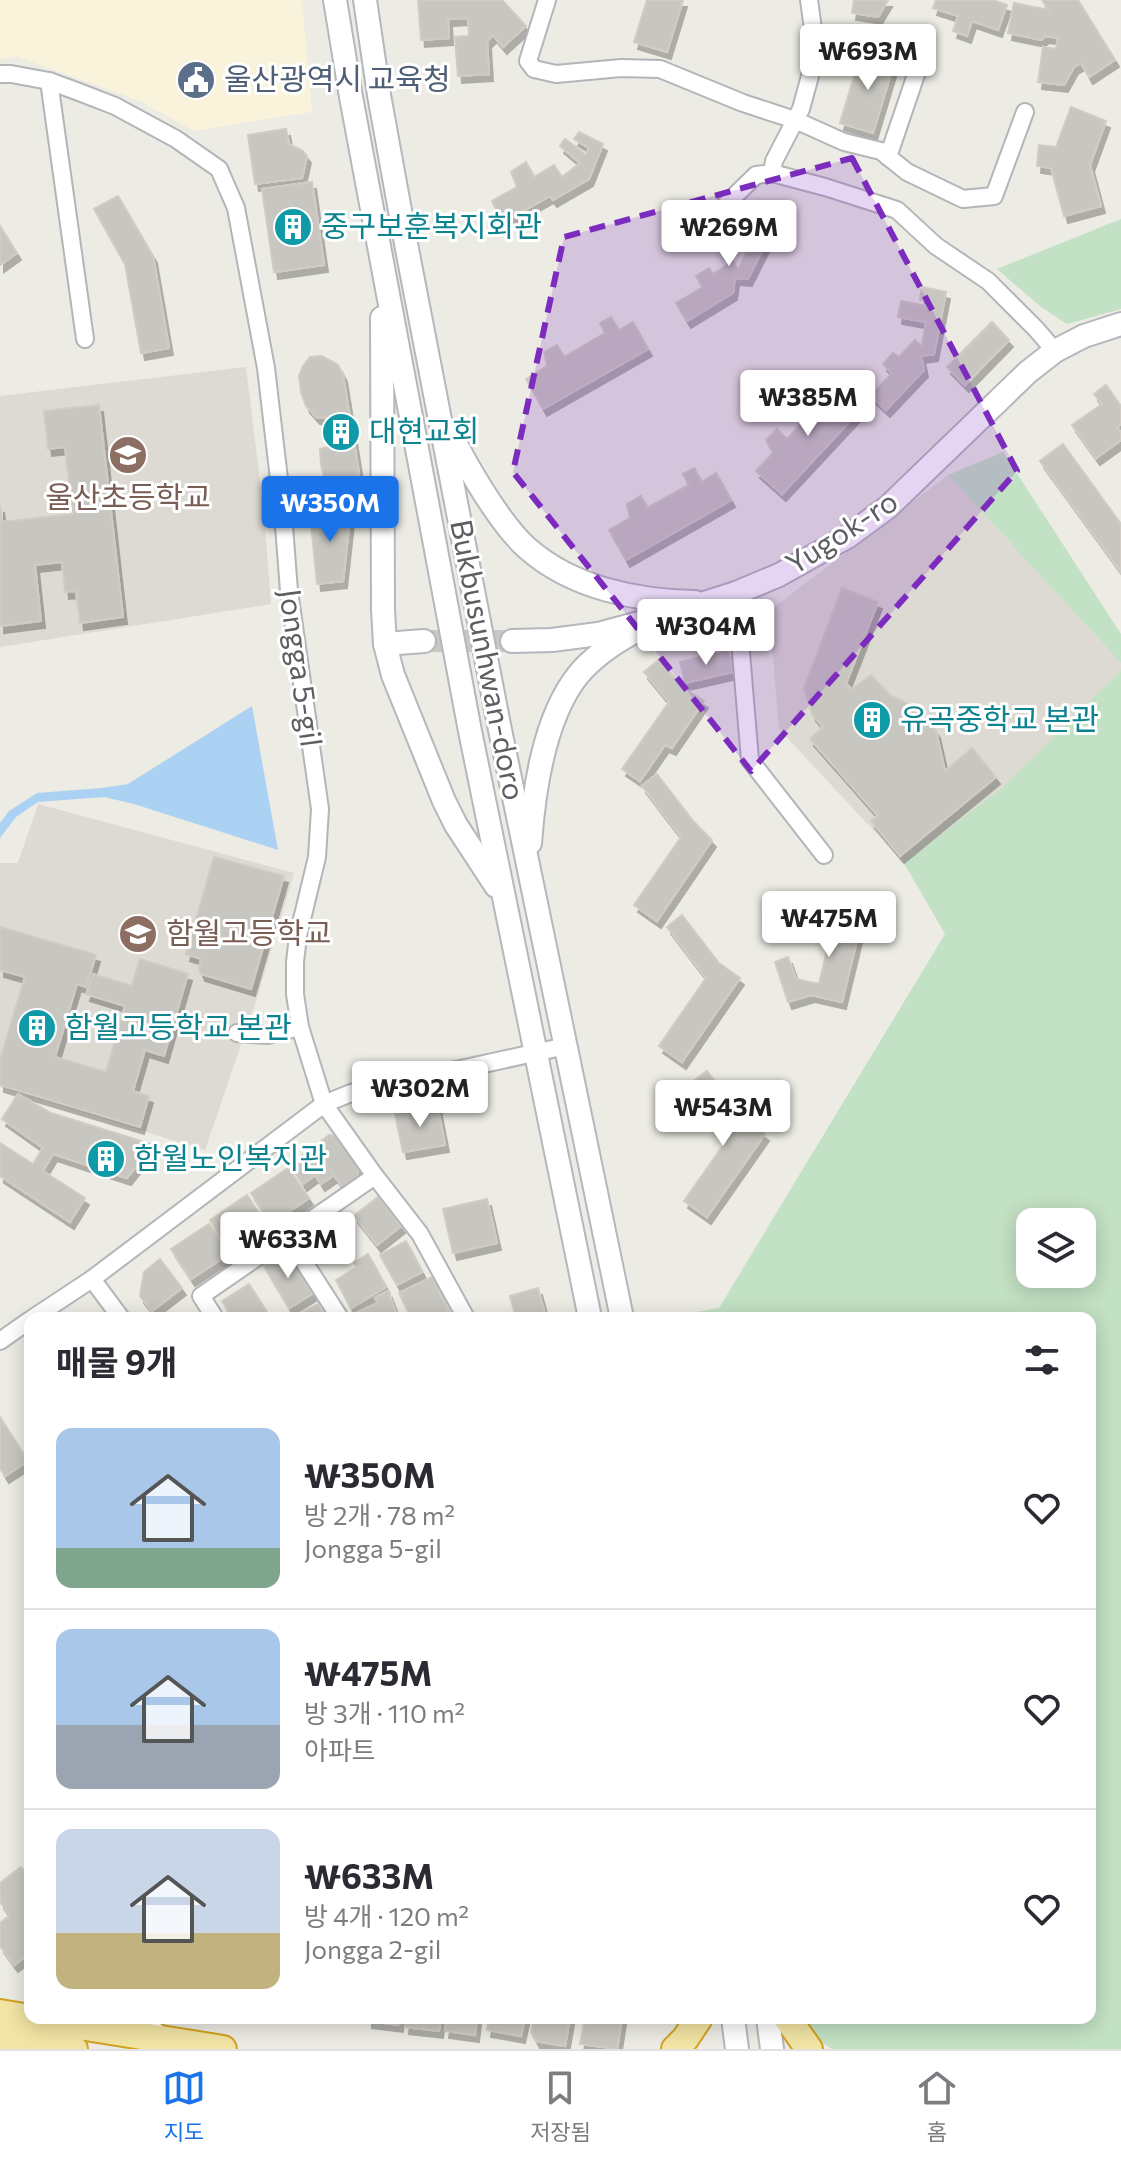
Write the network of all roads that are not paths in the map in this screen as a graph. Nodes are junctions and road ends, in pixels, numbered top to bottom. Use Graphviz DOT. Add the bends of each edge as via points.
graph roads {
  1 [pos="335,0"];
  2 [pos="365,0"];
  3 [pos="547,0"];
  4 [pos="809,0"];
  5 [pos="921,60"];
  6 [pos="0,74"];
  7 [pos="49,81"];
  8 [pos="1025,112"];
  9 [pos="795,120"];
  10 [pos="888,157"];
  11 [pos="772,173"];
  12 [pos="693,230"];
  13 [pos="380,253"];
  14 [pos="1121,324"];
  15 [pos="85,339"];
  16 [pos="1055,351"];
  17 [pos="436,403"];
  18 [pos="736,593"];
  19 [pos="704,602"];
  20 [pos="661,617"];
  21 [pos="424,641"];
  22 [pos="512,641"];
  23 [pos="385,644"];
  24 [pos="824,855"];
  25 [pos="529,868"];
  26 [pos="503,897"];
  27 [pos="300,1027"];
  28 [pos="237,1033"];
  29 [pos="566,1046"];
  30 [pos="535,1052"];
  31 [pos="324,1104"];
  32 [pos="375,1176"];
  33 [pos="288,1237"];
  34 [pos="92,1279"];
  35 [pos="42,1312"];
  36 [pos="117,1312"];
  37 [pos="211,1312"];
  38 [pos="336,1312"];
  39 [pos="463,1312"];
  40 [pos="589,1312"];
  41 [pos="621,1312"];
  42 [pos="24,1324"];
  43 [pos="0,1341"];
  44 [pos="0,2013"];
  45 [pos="24,2017"];
  46 [pos="111,2024"];
  47 [pos="147,2024"];
  48 [pos="694,2024"];
  49 [pos="734,2024"];
  50 [pos="769,2024"];
  51 [pos="791,2024"];
  52 [pos="0,2038"];
  53 [pos="168,2040"];
  54 [pos="74,2049"];
  55 [pos="223,2049"];
  56 [pos="675,2049"];
  57 [pos="737,2049"];
  58 [pos="772,2049"];
  59 [pos="809,2049"];
  1 -- 13 [label="main road, Bukbusunhwan-doro"];
  2 -- 17 [label="main road, Bukbusunhwan-doro"];
  3 -- 9 [label="street" via="528,61 534,69 556,74 660,69"];
  4 -- 9 [label="street" via="815,44"];
  5 -- 10 [label="street"];
  6 -- 7 [label="street, Jongga 5-gil"];
  7 -- 15 [label="street"];
  7 -- 27 [label="street, Jongga 5-gil" via="115,106 187,146 219,169 236,208 266,368 289,591 320,809 317,857 295,962"];
  8 -- 10 [label="street" via="994,196 963,199"];
  9 -- 10 [label="street"];
  9 -- 11 [label="street"];
  11 -- 12 [label="street" via="756,175"];
  11 -- 16 [label="street" via="897,210 936,246 988,281"];
  13 -- 23 [label="main road"];
  13 -- 26 [label="main road, Bukbusunhwan-doro"];
  14 -- 16 [label="main road, Yugok-ro"];
  16 -- 18 [label="main road, Yugok-ro" via="888,507 815,556"];
  17 -- 19 [label="main road" via="502,518 526,547 554,568 613,591"];
  17 -- 25 [label="main road, Bukbusunhwan-doro"];
  18 -- 19 [label="main road, Yugok-ro"];
  18 -- 24 [label="street" via="750,760"];
  19 -- 20 [label="main road, Yugok-ro"];
  20 -- 22 [label="main road, Yugok-ro" via="598,634"];
  20 -- 25 [label="main road" via="610,645 565,693 540,774"];
  21 -- 23 [label="main road"];
  23 -- 26 [label="main road" via="444,801"];
  25 -- 29 [label="main road, Bukbusunhwan-doro"];
  26 -- 30 [label="main road, Bukbusunhwan-doro"];
  27 -- 28 [label="street" via="267,1035"];
  27 -- 31 [label="street, Jongga 5-gil"];
  29 -- 30 [label="street"];
  29 -- 41 [label="main road, Bukbusunhwan-doro"];
  30 -- 31 [label="street" via="351,1093"];
  30 -- 40 [label="main road, Bukbusunhwan-doro"];
  31 -- 32 [label="street, Jongga 5-gil"];
  31 -- 34 [label="street"];
  32 -- 33 [label="street"];
  32 -- 39 [label="street, Jongga 5-gil" via="420,1234"];
  33 -- 37 [label="street" via="201,1296"];
  33 -- 38 [label="street"];
  34 -- 35 [label="street"];
  34 -- 36 [label="street"];
  42 -- 43 [label="street"];
  44 -- 45 [label="highway"];
  46 -- 53 [label="highway"];
  47 -- 53 [label="street"];
  48 -- 56 [label="highway"];
  49 -- 57 [label="main road"];
  50 -- 58 [label="main road"];
  51 -- 59 [label="highway"];
  52 -- 54 [label="highway"];
  53 -- 55 [label="highway"];
}
